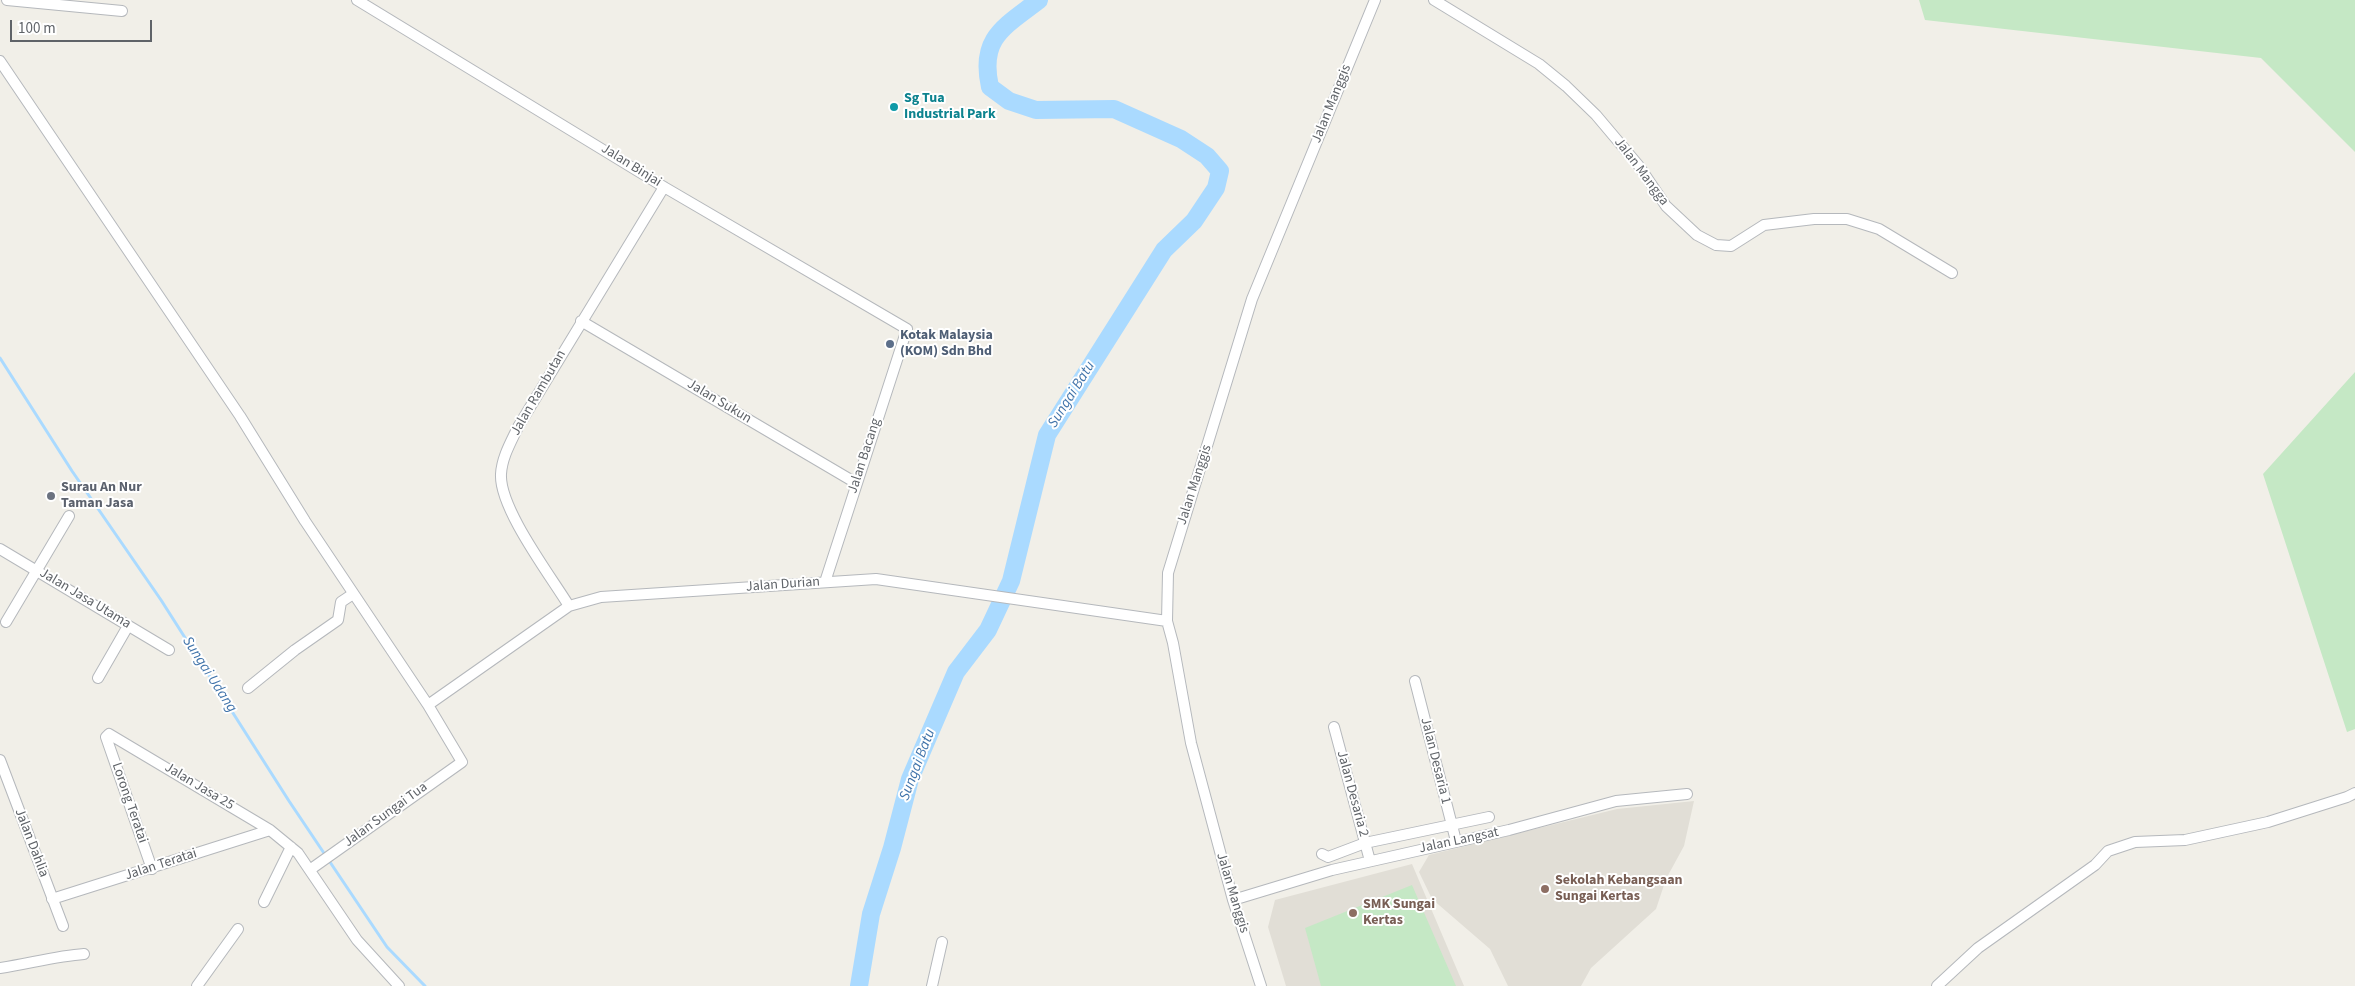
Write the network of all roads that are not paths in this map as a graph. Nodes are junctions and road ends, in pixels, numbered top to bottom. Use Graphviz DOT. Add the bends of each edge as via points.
graph roads {
  1 [pos="6,0"];
  2 [pos="357,0"];
  3 [pos="1375,0"];
  4 [pos="1434,0"];
  5 [pos="69,3"];
  6 [pos="122,11"];
  7 [pos="0,61"];
  8 [pos="664,187"];
  9 [pos="1952,273"];
  10 [pos="581,321"];
  11 [pos="907,330"];
  12 [pos="856,483"];
  13 [pos="69,516"];
  14 [pos="0,549"];
  15 [pos="36,570"];
  16 [pos="825,582"];
  17 [pos="353,594"];
  18 [pos="569,606"];
  19 [pos="1167,621"];
  20 [pos="6,622"];
  21 [pos="128,626"];
  22 [pos="169,650"];
  23 [pos="98,678"];
  24 [pos="1415,681"];
  25 [pos="248,688"];
  26 [pos="428,705"];
  27 [pos="1334,727"];
  28 [pos="106,737"];
  29 [pos="0,760"];
  30 [pos="2355,793"];
  31 [pos="1687,794"];
  32 [pos="1488,817"];
  33 [pos="1451,824"];
  34 [pos="270,830"];
  35 [pos="1456,841"];
  36 [pos="1365,843"];
  37 [pos="291,847"];
  38 [pos="1322,854"];
  39 [pos="1370,861"];
  40 [pos="152,869"];
  41 [pos="311,869"];
  42 [pos="52,899"];
  43 [pos="1233,900"];
  44 [pos="264,902"];
  45 [pos="63,926"];
  46 [pos="238,929"];
  47 [pos="942,942"];
  48 [pos="84,954"];
  49 [pos="0,968"];
  50 [pos="196,986"];
  51 [pos="399,986"];
  52 [pos="932,986"];
  53 [pos="1261,986"];
  54 [pos="1937,986"];
  1 -- 5 [label="street"];
  2 -- 8 [label="street, Jalan Binjai"];
  3 -- 19 [label="street, Jalan Manggis" via="1252,299 1200,476 1172,554 1168,573"];
  4 -- 9 [label="street, Jalan Mangga" via="1539,64 1573,92 1638,166 1666,206 1697,235 1716,245 1731,246 1764,225 1846,219 1879,229"];
  5 -- 6 [label="street"];
  7 -- 17 [label="street" via="240,416"];
  8 -- 10 [label="street, Jalan Rambutan"];
  8 -- 11 [label="street, Jalan Binjai"];
  10 -- 12 [label="street, Jalan Sukun"];
  10 -- 18 [label="street, Jalan Rambutan" via="518,427 502,465 501,476 512,513"];
  11 -- 12 [label="street, Jalan Bacang"];
  12 -- 16 [label="street, Jalan Bacang"];
  13 -- 15 [label="street"];
  14 -- 15 [label="street, Jalan Jasa Utama"];
  15 -- 20 [label="street"];
  15 -- 21 [label="street, Jalan Jasa Utama"];
  16 -- 18 [label="street, Jalan Durian" via="601,598"];
  16 -- 19 [label="street, Jalan Durian" via="876,579"];
  17 -- 25 [label="street" via="341,602 338,620"];
  17 -- 26 [label="street"];
  18 -- 26 [label="street, Jalan Durian"];
  19 -- 43 [label="street, Jalan Manggis" via="1201,786"];
  21 -- 22 [label="street, Jalan Jasa Utama"];
  21 -- 23 [label="street"];
  24 -- 33 [label="street, Jalan Desaria 1"];
  26 -- 41 [label="street, Jalan Sungai Tua" via="462,762"];
  27 -- 36 [label="street, Jalan Desaria 2"];
  28 -- 34 [label="street, Jalan Jasa 25" via="113,735"];
  28 -- 40 [label="street, Lorong Teratai"];
  29 -- 42 [label="street, Jalan Dahlia"];
  30 -- 54 [label="street" via="2268,822 2185,840 2135,842 2108,851 2095,865 1978,948"];
  31 -- 35 [label="street, Jalan Langsat" via="1616,801"];
  32 -- 33 [label="street"];
  33 -- 35 [label="street, Jalan Desaria 1"];
  33 -- 36 [label="street"];
  34 -- 37 [label="street, Jalan Jasa 25"];
  34 -- 40 [label="street, Jalan Teratai"];
  35 -- 39 [label="street, Jalan Langsat"];
  36 -- 38 [label="street" via="1328,857"];
  36 -- 39 [label="street, Jalan Desaria 2"];
  37 -- 41 [label="street, Jalan Jasa 25"];
  37 -- 44 [label="street"];
  39 -- 43 [label="street, Jalan Langsat"];
  40 -- 42 [label="street, Jalan Teratai"];
  41 -- 51 [label="street, Jalan Jasa 25" via="357,940"];
  42 -- 45 [label="street, Jalan Dahlia"];
  43 -- 53 [label="street, Jalan Manggis"];
  46 -- 50 [label="street"];
  47 -- 52 [label="street"];
  48 -- 49 [label="street"];
}
